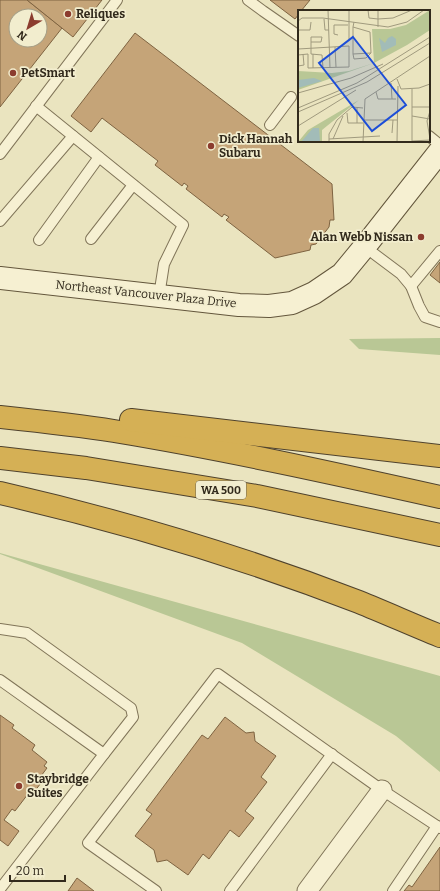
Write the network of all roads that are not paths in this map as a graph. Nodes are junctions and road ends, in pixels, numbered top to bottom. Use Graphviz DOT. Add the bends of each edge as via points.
graph roads {
  1 [pos="118,0"];
  2 [pos="248,0"];
  3 [pos="298,35"];
  4 [pos="291,97"];
  5 [pos="36,106"];
  6 [pos="270,125"];
  7 [pos="73,136"];
  8 [pos="430,137"];
  9 [pos="440,145"];
  10 [pos="440,152"];
  11 [pos="0,154"];
  12 [pos="99,157"];
  13 [pos="133,185"];
  14 [pos="0,220"];
  15 [pos="91,239"];
  16 [pos="39,240"];
  17 [pos="365,246"];
  18 [pos="440,251"];
  19 [pos="0,278"];
  20 [pos="411,286"];
  21 [pos="159,296"];
  22 [pos="440,322"];
  23 [pos="0,417"];
  24 [pos="40,422"];
  25 [pos="440,456"];
  26 [pos="0,458"];
  27 [pos="0,493"];
  28 [pos="440,497"];
  29 [pos="440,535"];
  30 [pos="0,629"];
  31 [pos="440,636"];
  32 [pos="0,680"];
  33 [pos="104,754"];
  34 [pos="332,754"];
  35 [pos="382,790"];
  36 [pos="439,827"];
  37 [pos="0,889"];
  38 [pos="156,891"];
  39 [pos="230,891"];
  40 [pos="307,891"];
  41 [pos="393,891"];
  1 -- 5 [label="lane"];
  2 -- 3 [label="lane"];
  4 -- 6 [label="lane"];
  5 -- 7 [label="lane"];
  5 -- 11 [label="lane"];
  7 -- 12 [label="lane"];
  7 -- 14 [label="lane"];
  8 -- 9 [label="lane"];
  10 -- 17 [label="street"];
  12 -- 13 [label="lane"];
  12 -- 16 [label="lane"];
  13 -- 15 [label="lane"];
  13 -- 21 [label="lane" via="183,225 164,264"];
  17 -- 20 [label="lane"];
  17 -- 21 [label="street, Northeast Vancouver Plaza Drive" via="342,274 292,304 239,305"];
  18 -- 20 [label="lane"];
  19 -- 21 [label="street, Northeast Vancouver Plaza Drive"];
  20 -- 22 [label="lane" via="425,317"];
  23 -- 24 [label="highway"];
  24 -- 25 [label="highway" via="116,419"];
  24 -- 28 [label="highway" via="168,440"];
  26 -- 29 [label="highway, WA 500" via="86,468 250,495"];
  27 -- 31 [label="highway" via="202,547 360,602"];
  30 -- 33 [label="lane" via="27,633 131,708 133,717"];
  32 -- 33 [label="lane"];
  33 -- 37 [label="lane"];
  34 -- 35 [label="lane"];
  34 -- 38 [label="lane" via="218,674 88,843"];
  34 -- 39 [label="lane"];
  35 -- 36 [label="lane"];
  35 -- 40 [label="street"];
  36 -- 41 [label="lane"];
}
